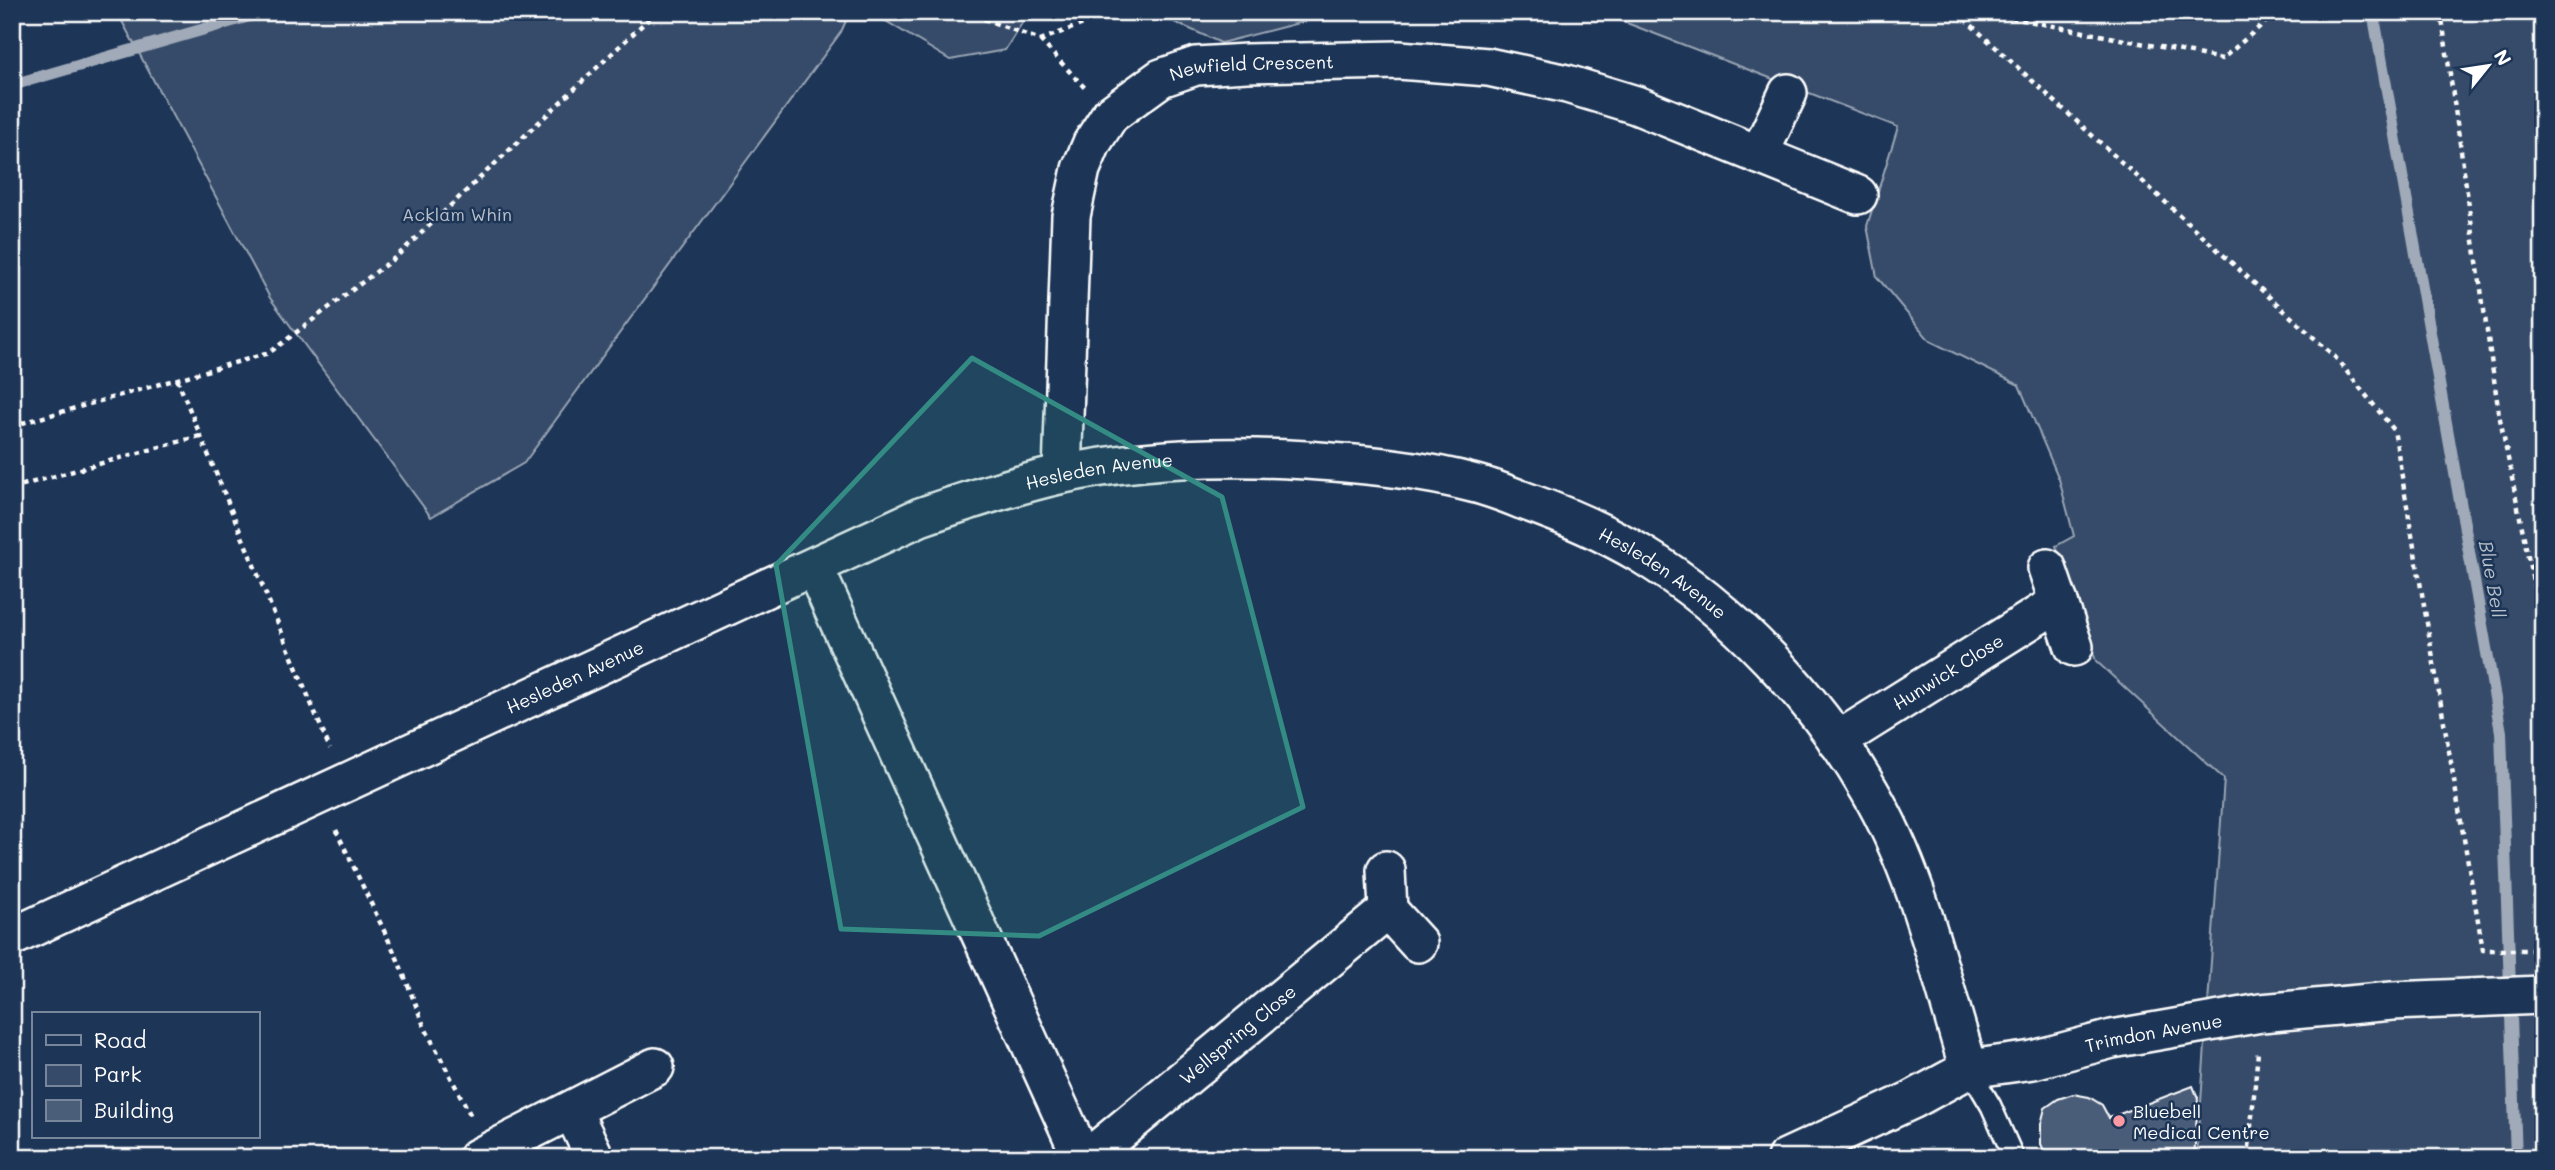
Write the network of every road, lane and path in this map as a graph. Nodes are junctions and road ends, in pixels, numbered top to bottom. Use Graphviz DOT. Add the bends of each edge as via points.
graph roads {
  1 [pos="656,12"];
  2 [pos="965,12"];
  3 [pos="1116,12"];
  4 [pos="1957,12"];
  5 [pos="1982,12"];
  6 [pos="2277,12"];
  7 [pos="2441,12"];
  8 [pos="1040,40"];
  9 [pos="1788,93"];
  10 [pos="1110,115"];
  11 [pos="1759,155"];
  12 [pos="1858,195"];
  13 [pos="177,379"];
  14 [pos="12,426"];
  15 [pos="200,436"];
  16 [pos="1062,474"];
  17 [pos="12,488"];
  18 [pos="814,567"];
  19 [pos="2048,568"];
  20 [pos="2059,602"];
  21 [pos="2543,631"];
  22 [pos="2074,647"];
  23 [pos="1837,741"];
  24 [pos="331,788"];
  25 [pos="1386,870"];
  26 [pos="2543,896"];
  27 [pos="1388,910"];
  28 [pos="12,937"];
  29 [pos="1418,943"];
  30 [pos="2543,995"];
  31 [pos="2261,1013"];
  32 [pos="655,1067"];
  33 [pos="1969,1069"];
  34 [pos="572,1110"];
  35 [pos="483,1155"];
  36 [pos="594,1158"];
  37 [pos="1082,1158"];
  38 [pos="1088,1158"];
  39 [pos="1786,1158"];
  40 [pos="2014,1158"];
  41 [pos="2248,1158"];
  1 -- 13 [label="path" via="387,264 269,353"];
  2 -- 8 [label="path"];
  3 -- 8 [label="path"];
  4 -- 26 [label="path" via="2335,357 2394,430 2483,950 2537,950 2535,896"];
  5 -- 6 [label="path" via="2222,59"];
  7 -- 21 [label="path" via="2499,414"];
  8 -- 10 [label="path"];
  9 -- 11 [label="street"];
  10 -- 11 [label="street, Newfield Crescent" via="1161,78 1196,66 1399,60 1488,67 1567,83 1636,105"];
  10 -- 16 [label="street, Newfield Crescent" via="1081,169 1071,216"];
  11 -- 12 [label="street, Newfield Crescent"];
  13 -- 14 [label="path"];
  13 -- 15 [label="path"];
  15 -- 17 [label="path"];
  15 -- 24 [label="path"];
  16 -- 18 [label="street, Hesleden Avenue" via="920,517"];
  16 -- 23 [label="street, Hesleden Avenue" via="1173,458 1267,458 1378,465 1477,484 1554,511 1641,554 1711,604 1757,645"];
  18 -- 24 [label="street, Hesleden Avenue"];
  18 -- 37 [label="street"];
  19 -- 20 [label="street"];
  20 -- 22 [label="street"];
  20 -- 23 [label="street, Hunwick Close"];
  23 -- 33 [label="street, Hesleden Avenue" via="1892,832"];
  24 -- 28 [label="street, Hesleden Avenue"];
  24 -- 35 [label="path" via="424,1026"];
  25 -- 27 [label="street"];
  27 -- 29 [label="street"];
  27 -- 38 [label="street, Wellspring Close"];
  30 -- 31 [label="street, Trimdon Avenue" via="2392,1001"];
  31 -- 33 [label="street, Trimdon Avenue"];
  31 -- 41 [label="path"];
  32 -- 34 [label="street"];
  33 -- 39 [label="street, Trimdon Avenue"];
  33 -- 40 [label="lane"];
  34 -- 35 [label="street"];
  34 -- 36 [label="street"];
}
